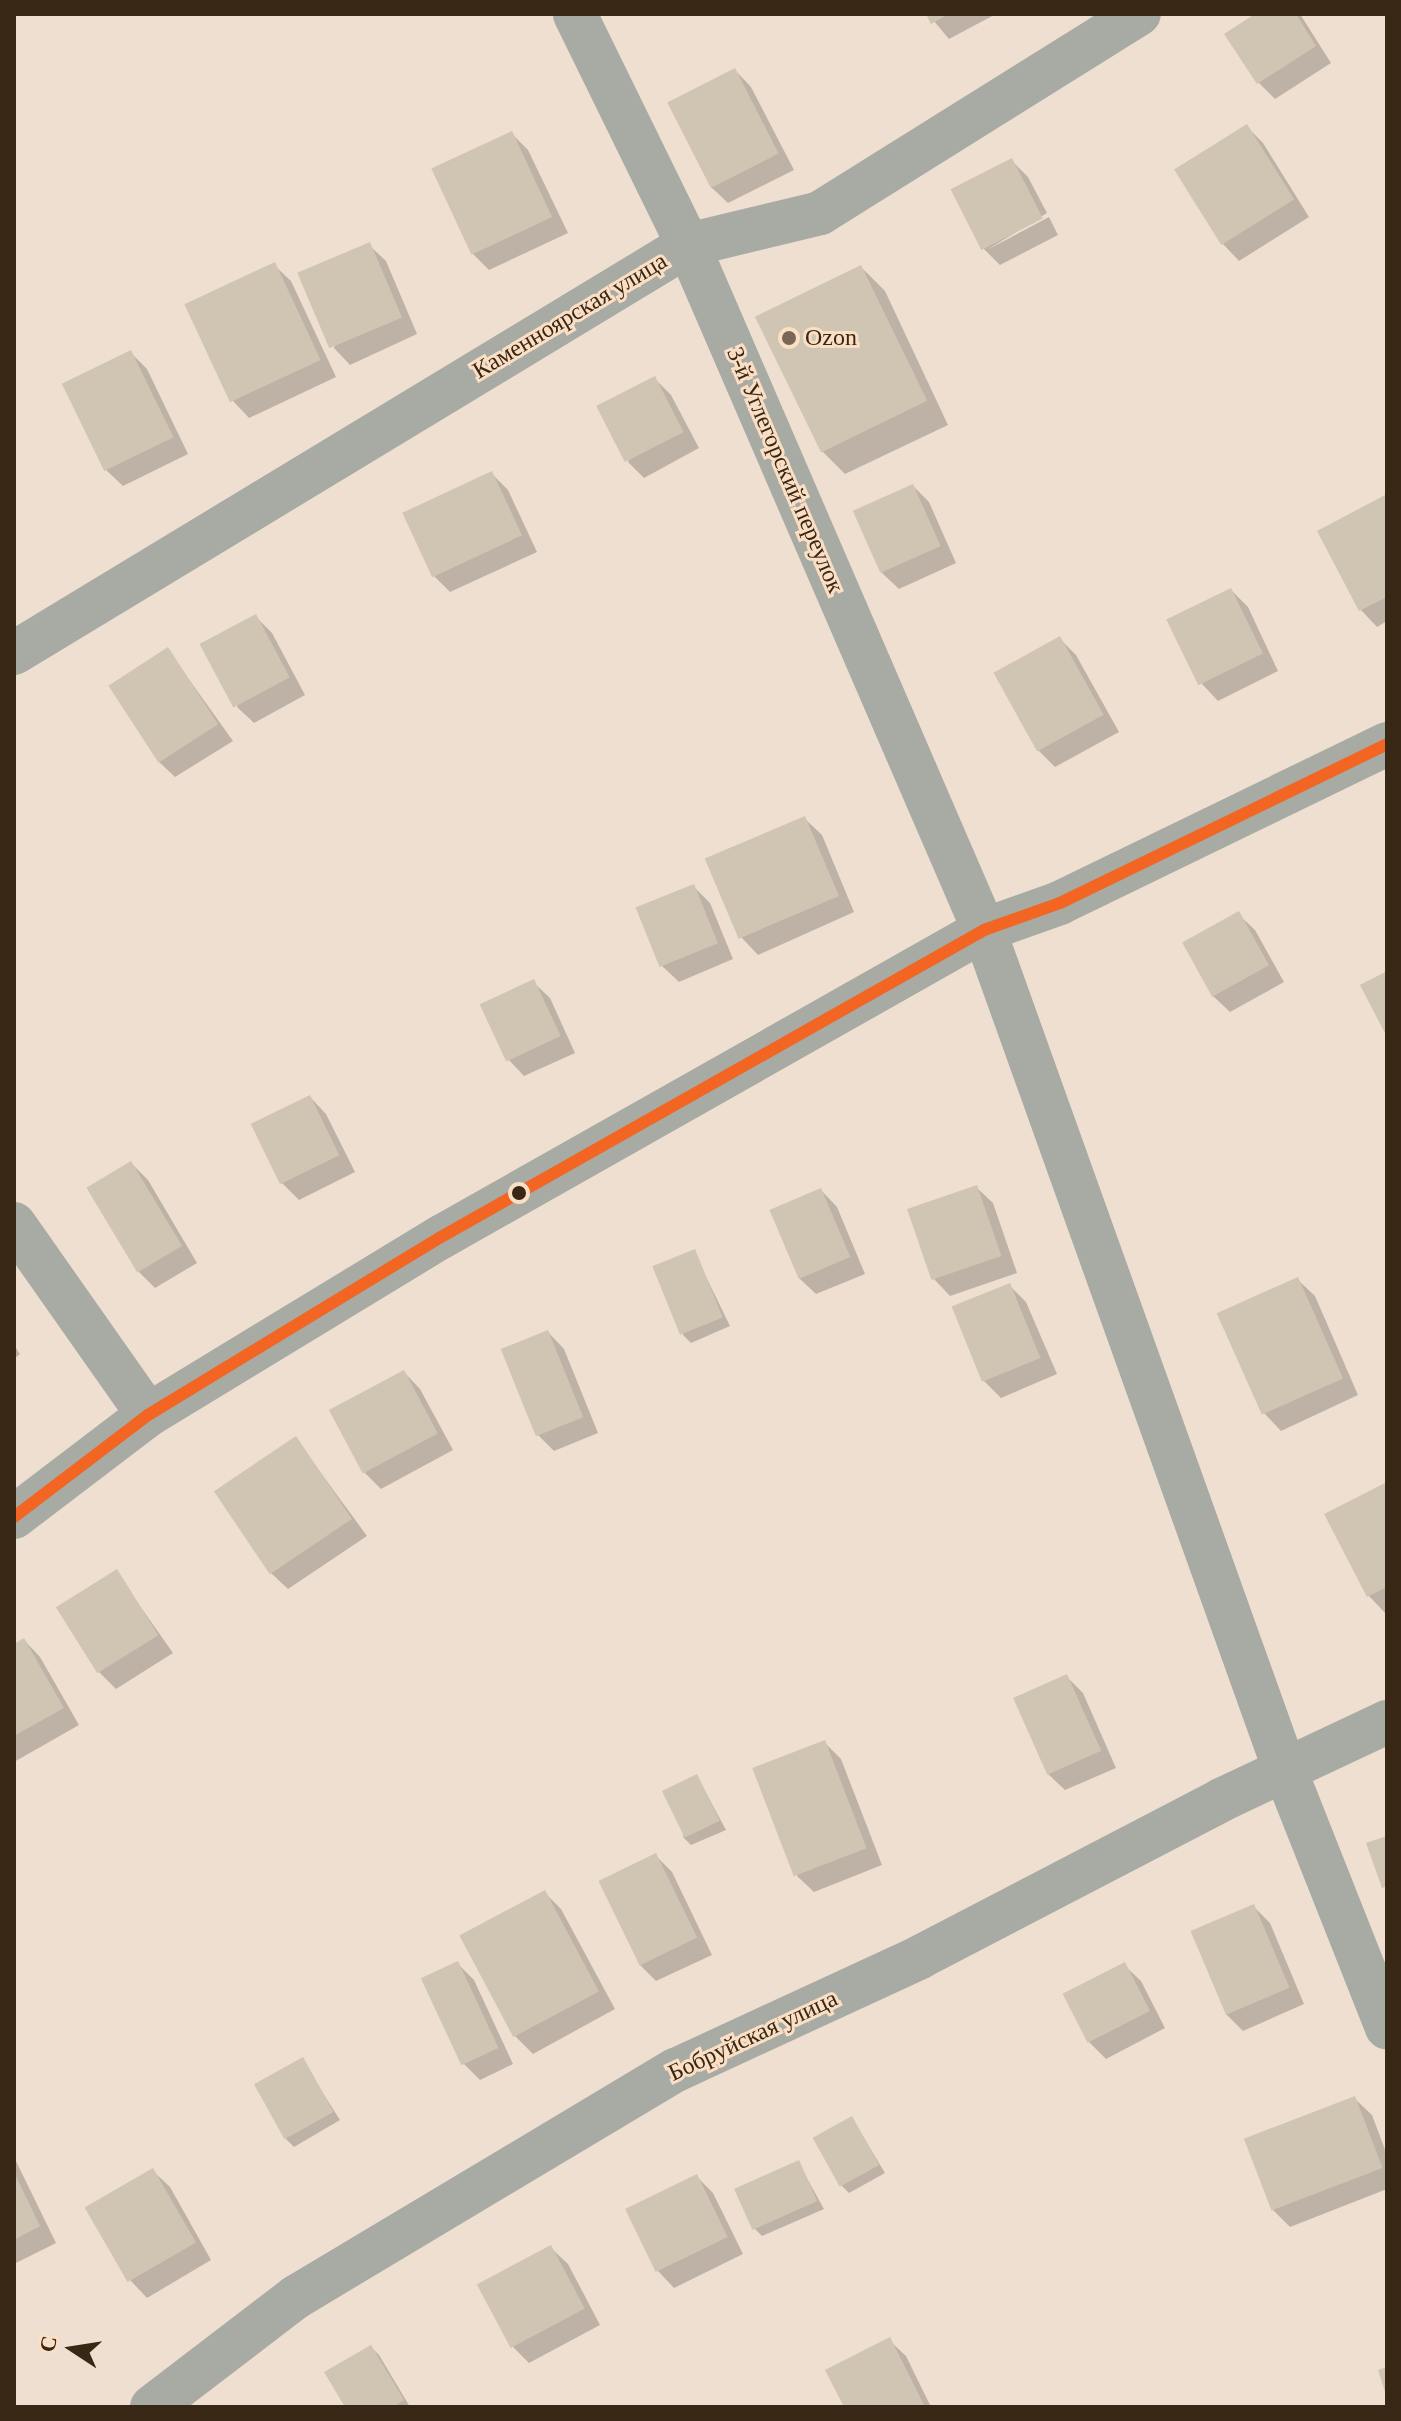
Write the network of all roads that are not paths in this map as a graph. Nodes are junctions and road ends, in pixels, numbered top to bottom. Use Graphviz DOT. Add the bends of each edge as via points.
graph roads {
  1 [pos="575,14"];
  2 [pos="1139,14"];
  3 [pos="688,245"];
  4 [pos="14,653"];
  5 [pos="1387,744"];
  6 [pos="984,930"];
  7 [pos="14,1224"];
  8 [pos="148,1415"];
  9 [pos="14,1517"];
  10 [pos="1387,1722"];
  11 [pos="1285,1770"];
  12 [pos="1387,2028"];
  13 [pos="152,2407"];
  1 -- 3 [label="street, 3-й Углегорский переулок"];
  2 -- 3 [label="street, Каменноярская улица" via="820,213"];
  3 -- 4 [label="street, Каменноярская улица"];
  3 -- 6 [label="street, 3-й Углегорский переулок"];
  5 -- 6 [label="street" via="1060,903"];
  6 -- 8 [label="street" via="441,1237"];
  6 -- 11 [label="street, 3-й Углегорский переулок"];
  7 -- 8 [label="street"];
  8 -- 9 [label="street"];
  10 -- 11 [label="street, Бобруйская улица"];
  11 -- 12 [label="street, 3-й Углегорский переулок"];
  11 -- 13 [label="street, Бобруйская улица" via="920,1957 676,2070 296,2297"];
}
